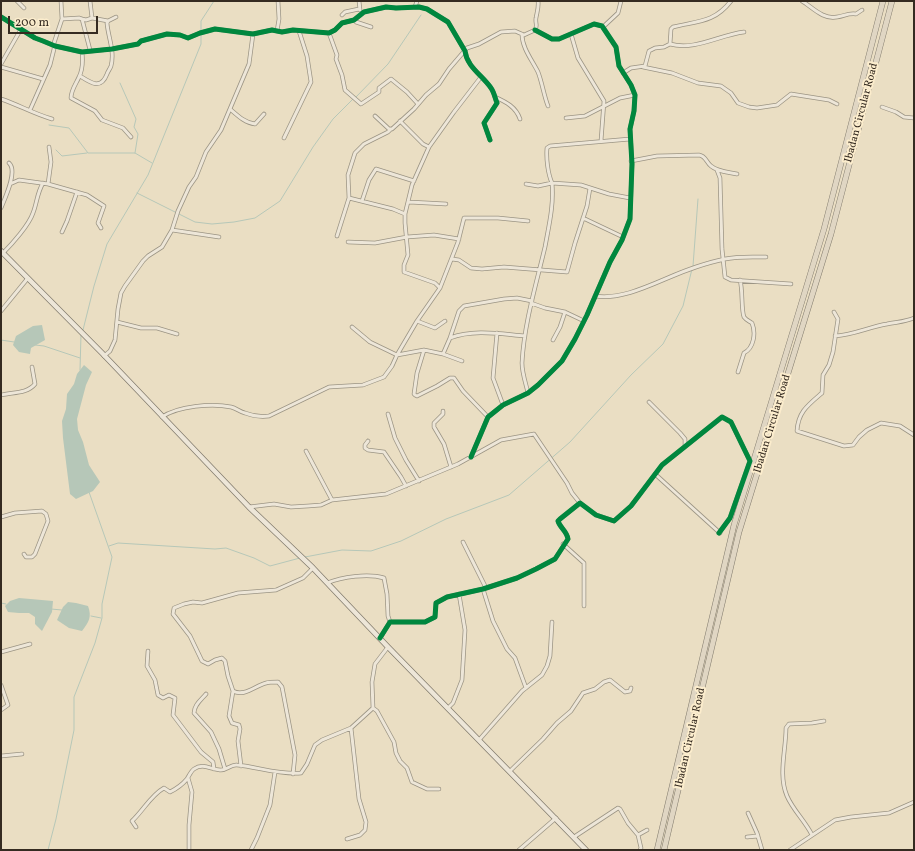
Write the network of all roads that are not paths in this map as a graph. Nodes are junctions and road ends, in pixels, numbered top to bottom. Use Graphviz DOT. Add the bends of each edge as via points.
graph roads {
  1 [pos="17,1"];
  2 [pos="61,1"];
  3 [pos="90,1"];
  4 [pos="278,1"];
  5 [pos="358,1"];
  6 [pos="386,1"];
  7 [pos="417,1"];
  8 [pos="538,1"];
  9 [pos="621,1"];
  10 [pos="732,1"];
  11 [pos="802,1"];
  12 [pos="883,1"];
  13 [pos="892,1"];
  14 [pos="386,7"];
  15 [pos="415,7"];
  16 [pos="24,8"];
  17 [pos="359,9"];
  18 [pos="862,10"];
  19 [pos="362,13"];
  20 [pos="342,15"];
  21 [pos="1,17"];
  22 [pos="92,18"];
  23 [pos="116,18"];
  24 [pos="62,19"];
  25 [pos="82,19"];
  26 [pos="354,20"];
  27 [pos="108,21"];
  28 [pos="371,27"];
  29 [pos="603,27"];
  30 [pos="21,29"];
  31 [pos="535,30"];
  32 [pos="277,31"];
  33 [pos="299,31"];
  34 [pos="744,32"];
  35 [pos="329,33"];
  36 [pos="253,34"];
  37 [pos="522,34"];
  38 [pos="571,34"];
  39 [pos="670,44"];
  40 [pos="55,46"];
  41 [pos="112,49"];
  42 [pos="90,50"];
  43 [pos="465,51"];
  44 [pos="82,52"];
  45 [pos="1,64"];
  46 [pos="1,67"];
  47 [pos="643,67"];
  48 [pos="623,73"];
  49 [pos="80,76"];
  50 [pos="481,78"];
  51 [pos="43,79"];
  52 [pos="635,95"];
  53 [pos="495,97"];
  54 [pos="1,99"];
  55 [pos="418,104"];
  56 [pos="837,104"];
  57 [pos="548,106"];
  58 [pos="604,107"];
  59 [pos="882,107"];
  60 [pos="230,109"];
  61 [pos="30,110"];
  62 [pos="264,114"];
  63 [pos="375,116"];
  64 [pos="566,118"];
  65 [pos="914,118"];
  66 [pos="52,119"];
  67 [pos="520,119"];
  68 [pos="400,121"];
  69 [pos="391,129"];
  70 [pos="131,137"];
  71 [pos="284,138"];
  72 [pos="630,139"];
  73 [pos="490,140"];
  74 [pos="602,141"];
  75 [pos="49,147"];
  76 [pos="429,147"];
  77 [pos="632,161"];
  78 [pos="9,163"];
  79 [pos="717,170"];
  80 [pos="737,174"];
  81 [pos="414,181"];
  82 [pos="43,183"];
  83 [pos="10,184"];
  84 [pos="48,184"];
  85 [pos="526,184"];
  86 [pos="552,184"];
  87 [pos="590,188"];
  88 [pos="77,192"];
  89 [pos="349,198"];
  90 [pos="630,198"];
  91 [pos="362,201"];
  92 [pos="409,202"];
  93 [pos="446,204"];
  94 [pos="1,208"];
  95 [pos="405,214"];
  96 [pos="583,218"];
  97 [pos="528,221"];
  98 [pos="101,228"];
  99 [pos="172,230"];
  100 [pos="62,232"];
  101 [pos="336,236"];
  102 [pos="219,237"];
  103 [pos="407,237"];
  104 [pos="623,237"];
  105 [pos="459,239"];
  106 [pos="348,242"];
  107 [pos="2,252"];
  108 [pos="766,257"];
  109 [pos="452,259"];
  110 [pos="724,259"];
  111 [pos="540,270"];
  112 [pos="28,278"];
  113 [pos="740,280"];
  114 [pos="792,284"];
  115 [pos="440,288"];
  116 [pos="595,296"];
  117 [pos="532,302"];
  118 [pos="1,311"];
  119 [pos="565,312"];
  120 [pos="834,312"];
  121 [pos="914,318"];
  122 [pos="417,320"];
  123 [pos="445,321"];
  124 [pos="584,321"];
  125 [pos="117,322"];
  126 [pos="352,327"];
  127 [pos="177,334"];
  128 [pos="497,334"];
  129 [pos="525,336"];
  130 [pos="834,336"];
  131 [pos="450,338"];
  132 [pos="553,340"];
  133 [pos="424,350"];
  134 [pos="443,354"];
  135 [pos="104,356"];
  136 [pos="397,356"];
  137 [pos="462,361"];
  138 [pos="32,367"];
  139 [pos="738,372"];
  140 [pos="528,393"];
  141 [pos="1,395"];
  142 [pos="649,402"];
  143 [pos="503,405"];
  144 [pos="443,411"];
  145 [pos="388,414"];
  146 [pos="162,417"];
  147 [pos="488,417"];
  148 [pos="914,435"];
  149 [pos="368,441"];
  150 [pos="686,446"];
  151 [pos="306,451"];
  152 [pos="471,456"];
  153 [pos="451,467"];
  154 [pos="655,474"];
  155 [pos="420,481"];
  156 [pos="406,486"];
  157 [pos="332,500"];
  158 [pos="580,503"];
  159 [pos="249,507"];
  160 [pos="2,516"];
  161 [pos="463,542"];
  162 [pos="564,544"];
  163 [pos="24,554"];
  164 [pos="313,568"];
  165 [pos="327,583"];
  166 [pos="484,588"];
  167 [pos="458,594"];
  168 [pos="584,606"];
  169 [pos="390,622"];
  170 [pos="552,622"];
  171 [pos="380,638"];
  172 [pos="30,644"];
  173 [pos="388,647"];
  174 [pos="1,652"];
  175 [pos="148,652"];
  176 [pos="1,685"];
  177 [pos="526,688"];
  178 [pos="631,688"];
  179 [pos="233,691"];
  180 [pos="206,694"];
  181 [pos="373,708"];
  182 [pos="448,708"];
  183 [pos="1,710"];
  184 [pos="824,721"];
  185 [pos="351,728"];
  186 [pos="479,740"];
  187 [pos="22,754"];
  188 [pos="1,756"];
  189 [pos="241,766"];
  190 [pos="214,769"];
  191 [pos="225,769"];
  192 [pos="510,771"];
  193 [pos="275,772"];
  194 [pos="294,774"];
  195 [pos="188,778"];
  196 [pos="439,789"];
  197 [pos="914,802"];
  198 [pos="748,813"];
  199 [pos="556,818"];
  200 [pos="136,827"];
  201 [pos="647,830"];
  202 [pos="638,835"];
  203 [pos="758,836"];
  204 [pos="812,836"];
  205 [pos="574,837"];
  206 [pos="747,837"];
  207 [pos="347,839"];
  208 [pos="189,850"];
  209 [pos="251,850"];
  210 [pos="519,850"];
  211 [pos="586,850"];
  212 [pos="640,850"];
  213 [pos="657,850"];
  214 [pos="664,850"];
  215 [pos="762,850"];
  216 [pos="790,850"];
  1 -- 16 [label="street"];
  2 -- 24 [label="street"];
  3 -- 22 [label="street"];
  4 -- 32 [label="street"];
  5 -- 17 [label="street"];
  6 -- 14 [label="street"];
  7 -- 15 [label="street"];
  8 -- 31 [label="street"];
  9 -- 29 [label="street" via="618,13"];
  10 -- 39 [label="street" via="715,17 673,27"];
  11 -- 18 [label="street" via="821,15 836,18 848,13 856,14"];
  12 -- 213 [label="highway, Ibadan Circular Road" via="824,229 734,525"];
  13 -- 214 [label="highway, Ibadan Circular Road" via="831,234 739,532"];
  14 -- 15 [label="street"];
  14 -- 19 [label="street"];
  15 -- 43 [label="street" via="427,9 448,22"];
  17 -- 19 [label="street"];
  17 -- 20 [label="street"];
  19 -- 26 [label="street"];
  21 -- 30 [label="street"];
  22 -- 25 [label="street"];
  22 -- 27 [label="street"];
  23 -- 27 [label="street"];
  24 -- 25 [label="street"];
  24 -- 40 [label="street"];
  25 -- 42 [label="street"];
  26 -- 28 [label="street"];
  26 -- 35 [label="street" via="342,23"];
  27 -- 41 [label="street"];
  29 -- 38 [label="street" via="594,24"];
  29 -- 48 [label="street" via="616,47 618,66"];
  30 -- 40 [label="street"];
  30 -- 45 [label="street"];
  31 -- 37 [label="street"];
  31 -- 38 [label="street" via="558,39"];
  32 -- 33 [label="street"];
  32 -- 36 [label="street"];
  33 -- 35 [label="street"];
  33 -- 71 [label="street" via="307,56 311,82"];
  34 -- 39 [label="street" via="680,47"];
  35 -- 55 [label="street" via="345,90 361,104 379,92 379,88 391,79"];
  36 -- 41 [label="street" via="215,29 188,38 167,34 138,44"];
  36 -- 60 [label="street" via="249,64"];
  37 -- 43 [label="street" via="515,31 501,32"];
  37 -- 57 [label="street"];
  38 -- 58 [label="street" via="578,58 604,100"];
  39 -- 47 [label="street" via="648,51 646,65"];
  40 -- 44 [label="street"];
  40 -- 51 [label="street"];
  41 -- 42 [label="street"];
  41 -- 49 [label="street" via="110,68 105,80 93,83"];
  42 -- 44 [label="street"];
  43 -- 50 [label="street" via="465,56"];
  43 -- 55 [label="street" via="449,68 439,84"];
  44 -- 49 [label="street"];
  46 -- 51 [label="street"];
  47 -- 48 [label="street" via="631,68"];
  47 -- 56 [label="street" via="672,73 698,83 721,86 738,102 749,107 777,105 791,94 829,100"];
  48 -- 52 [label="street"];
  49 -- 70 [label="street" via="71,98 95,111 102,120 123,128"];
  50 -- 53 [label="street" via="491,88"];
  50 -- 76 [label="street"];
  51 -- 61 [label="street"];
  52 -- 58 [label="street" via="620,98"];
  52 -- 72 [label="street"];
  53 -- 67 [label="street" via="511,106"];
  53 -- 73 [label="street" via="497,103 484,123"];
  54 -- 61 [label="street"];
  55 -- 68 [label="street"];
  58 -- 64 [label="street" via="585,116"];
  58 -- 74 [label="street"];
  59 -- 65 [label="street" via="904,117"];
  60 -- 62 [label="street" via="242,120 252,124"];
  60 -- 99 [label="street" via="189,187"];
  61 -- 66 [label="street"];
  63 -- 69 [label="street"];
  68 -- 69 [label="street"];
  68 -- 76 [label="street"];
  69 -- 89 [label="street" via="364,144 355,153 348,175"];
  72 -- 74 [label="street"];
  72 -- 77 [label="street"];
  74 -- 86 [label="street" via="549,147 547,154"];
  75 -- 84 [label="street" via="51,162"];
  76 -- 81 [label="street"];
  77 -- 79 [label="street" via="657,156 699,155 706,158"];
  77 -- 90 [label="street"];
  78 -- 83 [label="street" via="12,170"];
  79 -- 80 [label="street"];
  79 -- 110 [label="street" via="720,178"];
  81 -- 91 [label="street" via="376,169 369,180"];
  81 -- 92 [label="street"];
  82 -- 83 [label="street" via="19,180"];
  82 -- 84 [label="street"];
  82 -- 107 [label="street" via="30,220 10,246"];
  83 -- 94 [label="street"];
  84 -- 88 [label="street"];
  85 -- 86 [label="street"];
  86 -- 87 [label="street" via="581,185"];
  86 -- 111 [label="street" via="554,200"];
  87 -- 90 [label="street"];
  87 -- 96 [label="street"];
  88 -- 98 [label="street" via="104,206 98,223"];
  88 -- 100 [label="street"];
  89 -- 91 [label="street"];
  89 -- 101 [label="street"];
  90 -- 104 [label="street" via="630,218"];
  91 -- 95 [label="street"];
  92 -- 93 [label="street"];
  92 -- 95 [label="street"];
  95 -- 103 [label="street"];
  96 -- 104 [label="street"];
  96 -- 111 [label="street" via="567,272"];
  97 -- 105 [label="street" via="465,217"];
  99 -- 102 [label="street"];
  99 -- 125 [label="street" via="162,247 143,261 125,286 121,293"];
  103 -- 105 [label="street" via="434,235"];
  103 -- 106 [label="street" via="374,243"];
  103 -- 115 [label="street" via="408,255 404,272 435,283"];
  104 -- 116 [label="street"];
  105 -- 109 [label="street"];
  107 -- 112 [label="main road"];
  108 -- 110 [label="street"];
  109 -- 111 [label="street" via="471,268"];
  109 -- 115 [label="street"];
  110 -- 113 [label="street" via="725,277"];
  110 -- 116 [label="street" via="619,296"];
  111 -- 117 [label="street"];
  112 -- 118 [label="street"];
  112 -- 135 [label="main road"];
  113 -- 114 [label="street"];
  113 -- 139 [label="street" via="743,316 754,328 752,345 744,353"];
  115 -- 122 [label="street"];
  116 -- 124 [label="street"];
  117 -- 119 [label="street"];
  117 -- 129 [label="street"];
  117 -- 131 [label="street" via="517,298 464,306 459,311"];
  119 -- 124 [label="street"];
  119 -- 132 [label="street"];
  120 -- 130 [label="street" via="838,319"];
  121 -- 130 [label="street"];
  122 -- 123 [label="street" via="435,328"];
  122 -- 136 [label="street"];
  124 -- 140 [label="street" via="562,361"];
  125 -- 127 [label="street"];
  125 -- 135 [label="street" via="115,340 110,351"];
  126 -- 136 [label="street" via="370,342"];
  128 -- 129 [label="street"];
  128 -- 131 [label="street" via="470,333"];
  128 -- 143 [label="street" via="493,378"];
  129 -- 140 [label="street" via="522,365"];
  130 -- 148 [label="street" via="829,365 823,375 822,393 801,414 797,431 844,446 853,445 859,437 881,423 900,426"];
  131 -- 134 [label="street"];
  133 -- 134 [label="street"];
  133 -- 136 [label="street"];
  133 -- 147 [label="street" via="417,373 415,396 454,378"];
  134 -- 137 [label="street"];
  135 -- 146 [label="main road"];
  136 -- 146 [label="street" via="384,377 363,385 329,387 270,416 260,417 230,407 212,405 175,411"];
  138 -- 141 [label="street" via="35,384 32,388"];
  140 -- 143 [label="street"];
  142 -- 150 [label="street" via="680,433 685,439"];
  143 -- 147 [label="street"];
  144 -- 153 [label="street" via="434,426 444,444"];
  145 -- 155 [label="street" via="395,438"];
  146 -- 159 [label="main road"];
  147 -- 152 [label="street"];
  149 -- 156 [label="street" via="365,448 384,452"];
  150 -- 154 [label="street"];
  150 -- 154 [label="street" via="722,417 731,422 750,461 730,518 720,533"];
  151 -- 157 [label="street"];
  152 -- 153 [label="street"];
  152 -- 158 [label="street" via="501,440 534,434"];
  153 -- 155 [label="street"];
  154 -- 158 [label="street" via="631,506 614,521 596,515"];
  155 -- 156 [label="street"];
  156 -- 157 [label="street" via="386,494"];
  157 -- 159 [label="street" via="320,505 291,507 274,504"];
  158 -- 162 [label="street" via="558,521 568,536"];
  159 -- 164 [label="main road"];
  160 -- 163 [label="street" via="42,511 46,514 48,521 35,554 30,557"];
  161 -- 166 [label="street"];
  162 -- 166 [label="street" via="555,559 517,578"];
  162 -- 168 [label="street" via="584,563"];
  164 -- 165 [label="main road"];
  164 -- 179 [label="street" via="303,578 276,590 238,593 174,608 173,614 190,636 202,662 208,664 222,658 225,661"];
  165 -- 169 [label="street" via="350,577 384,578"];
  165 -- 171 [label="main road"];
  166 -- 167 [label="street"];
  166 -- 177 [label="street" via="492,621 507,649 516,658"];
  167 -- 169 [label="street" via="436,603 436,617 425,622"];
  167 -- 182 [label="street" via="465,630 462,680 453,703"];
  169 -- 171 [label="street"];
  170 -- 177 [label="street" via="548,666 542,675"];
  171 -- 173 [label="main road"];
  172 -- 174 [label="street"];
  173 -- 181 [label="street" via="376,664 372,682"];
  173 -- 182 [label="main road"];
  175 -- 190 [label="street" via="148,666 155,680 158,695 162,698 169,695 175,698 173,715 198,749 212,762"];
  176 -- 183 [label="street" via="8,705"];
  177 -- 186 [label="street"];
  178 -- 192 [label="street" via="625,692 610,680 583,694 571,711"];
  179 -- 189 [label="street" via="229,716 232,723 239,725 240,729 238,741"];
  179 -- 194 [label="street" via="250,691 266,682 278,682 282,687 295,755"];
  180 -- 191 [label="street" via="194,709 194,713 216,742"];
  181 -- 185 [label="street"];
  181 -- 196 [label="street" via="394,742 396,753 412,782 427,789"];
  182 -- 186 [label="main road"];
  184 -- 204 [label="street" via="789,724 786,728 782,781 787,796"];
  185 -- 194 [label="street" via="315,745 301,773"];
  185 -- 207 [label="street" via="359,799 366,822 365,830 360,835"];
  186 -- 192 [label="main road"];
  187 -- 188 [label="street"];
  189 -- 191 [label="street" via="235,765"];
  189 -- 193 [label="street"];
  190 -- 191 [label="street"];
  190 -- 195 [label="street" via="198,767"];
  192 -- 199 [label="main road"];
  193 -- 194 [label="street"];
  193 -- 209 [label="street" via="270,805"];
  195 -- 200 [label="street" via="170,792 164,788 159,791 132,821"];
  195 -- 208 [label="street" via="192,792"];
  197 -- 204 [label="street" via="889,812 835,820"];
  198 -- 203 [label="street"];
  199 -- 205 [label="main road"];
  199 -- 210 [label="street"];
  201 -- 202 [label="street"];
  202 -- 205 [label="street" via="618,808"];
  202 -- 212 [label="street"];
  203 -- 206 [label="street"];
  203 -- 215 [label="street"];
  204 -- 216 [label="street"];
  205 -- 211 [label="main road"];
}
